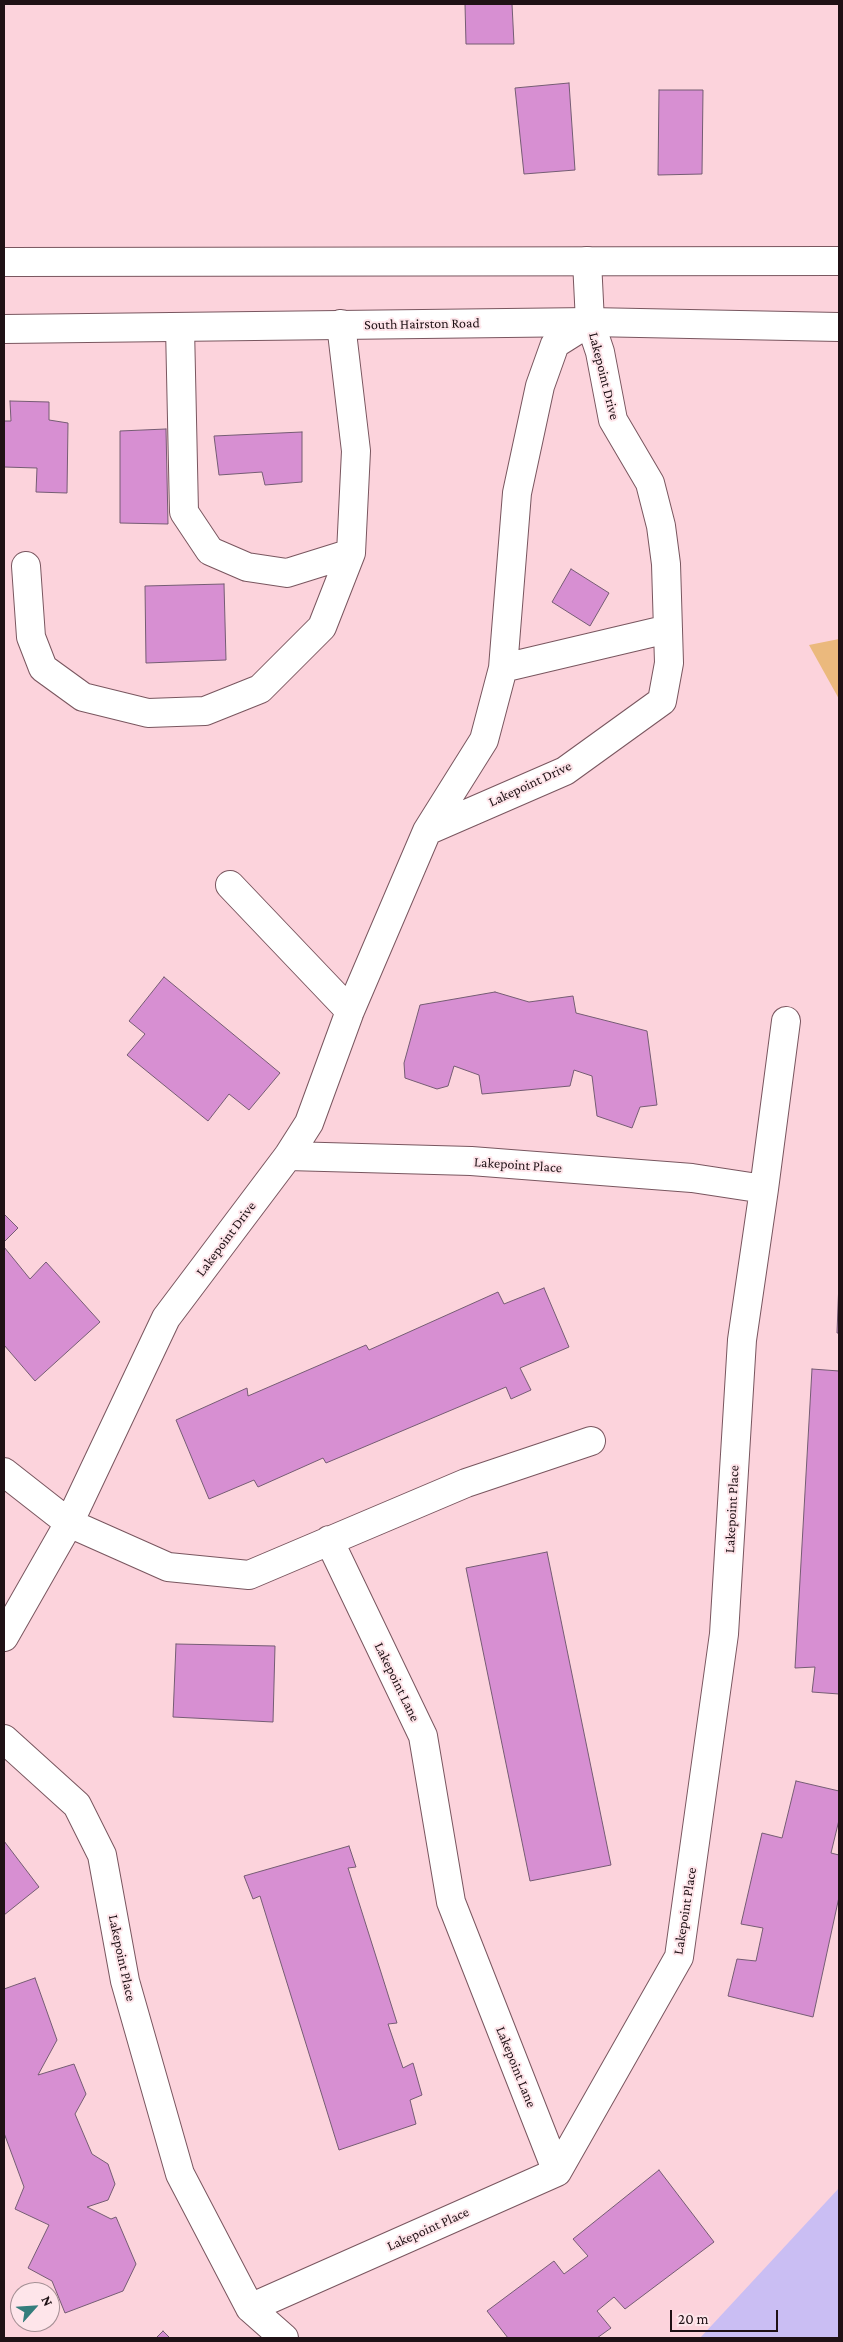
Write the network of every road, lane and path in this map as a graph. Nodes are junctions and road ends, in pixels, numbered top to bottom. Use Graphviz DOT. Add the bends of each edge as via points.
graph roads {
  1 [pos="586,261"];
  2 [pos="839,261"];
  3 [pos="4,262"];
  4 [pos="590,322"];
  5 [pos="342,324"];
  6 [pos="180,326"];
  7 [pos="839,327"];
  8 [pos="4,328"];
  9 [pos="351,553"];
  10 [pos="26,566"];
  11 [pos="668,629"];
  12 [pos="503,668"];
  13 [pos="426,831"];
  14 [pos="230,885"];
  15 [pos="350,1011"];
  16 [pos="786,1021"];
  17 [pos="288,1156"];
  18 [pos="764,1188"];
  19 [pos="591,1441"];
  20 [pos="4,1472"];
  21 [pos="70,1523"];
  22 [pos="329,1540"];
  23 [pos="4,1637"];
  24 [pos="4,1739"];
  25 [pos="557,2172"];
  26 [pos="250,2308"];
  27 [pos="284,2338"];
  1 -- 2 [label="street"];
  1 -- 3 [label="street"];
  1 -- 4 [label="street"];
  4 -- 5 [label="street, South Hairston Road"];
  4 -- 7 [label="street, South Hairston Road"];
  4 -- 11 [label="street, Lakepoint Drive" via="600,352 613,420 650,483 655,500 666,564"];
  4 -- 12 [label="street, Lakepoint Drive" via="555,344 540,386 517,493"];
  5 -- 6 [label="street, South Hairston Road"];
  5 -- 9 [label="street" via="356,451"];
  6 -- 8 [label="street, South Hairston Road"];
  6 -- 9 [label="street" via="184,512 210,551 246,568 287,573"];
  9 -- 10 [label="street" via="322,627 260,689 205,711 148,714 83,697 43,668 31,637"];
  11 -- 12 [label="street"];
  11 -- 13 [label="street, Lakepoint Drive" via="669,663 662,701 565,771"];
  12 -- 13 [label="street, Lakepoint Drive" via="484,740"];
  13 -- 15 [label="street, Lakepoint Drive"];
  14 -- 15 [label="street"];
  15 -- 17 [label="street, Lakepoint Drive" via="309,1123"];
  16 -- 18 [label="street"];
  17 -- 18 [label="street, Lakepoint Place" via="472,1161 692,1178"];
  17 -- 21 [label="street, Lakepoint Drive" via="166,1318"];
  18 -- 25 [label="street, Lakepoint Place" via="742,1340 724,1634 679,1956"];
  19 -- 22 [label="street" via="466,1483"];
  20 -- 21 [label="street"];
  21 -- 22 [label="street" via="168,1567 248,1576"];
  21 -- 23 [label="street, Lakepoint Drive"];
  22 -- 25 [label="street, Lakepoint Lane" via="423,1736 451,1902"];
  24 -- 26 [label="street, Lakepoint Place" via="77,1805 102,1855 125,1981 180,2174"];
  25 -- 26 [label="street, Lakepoint Place"];
  26 -- 27 [label="street"];
}
